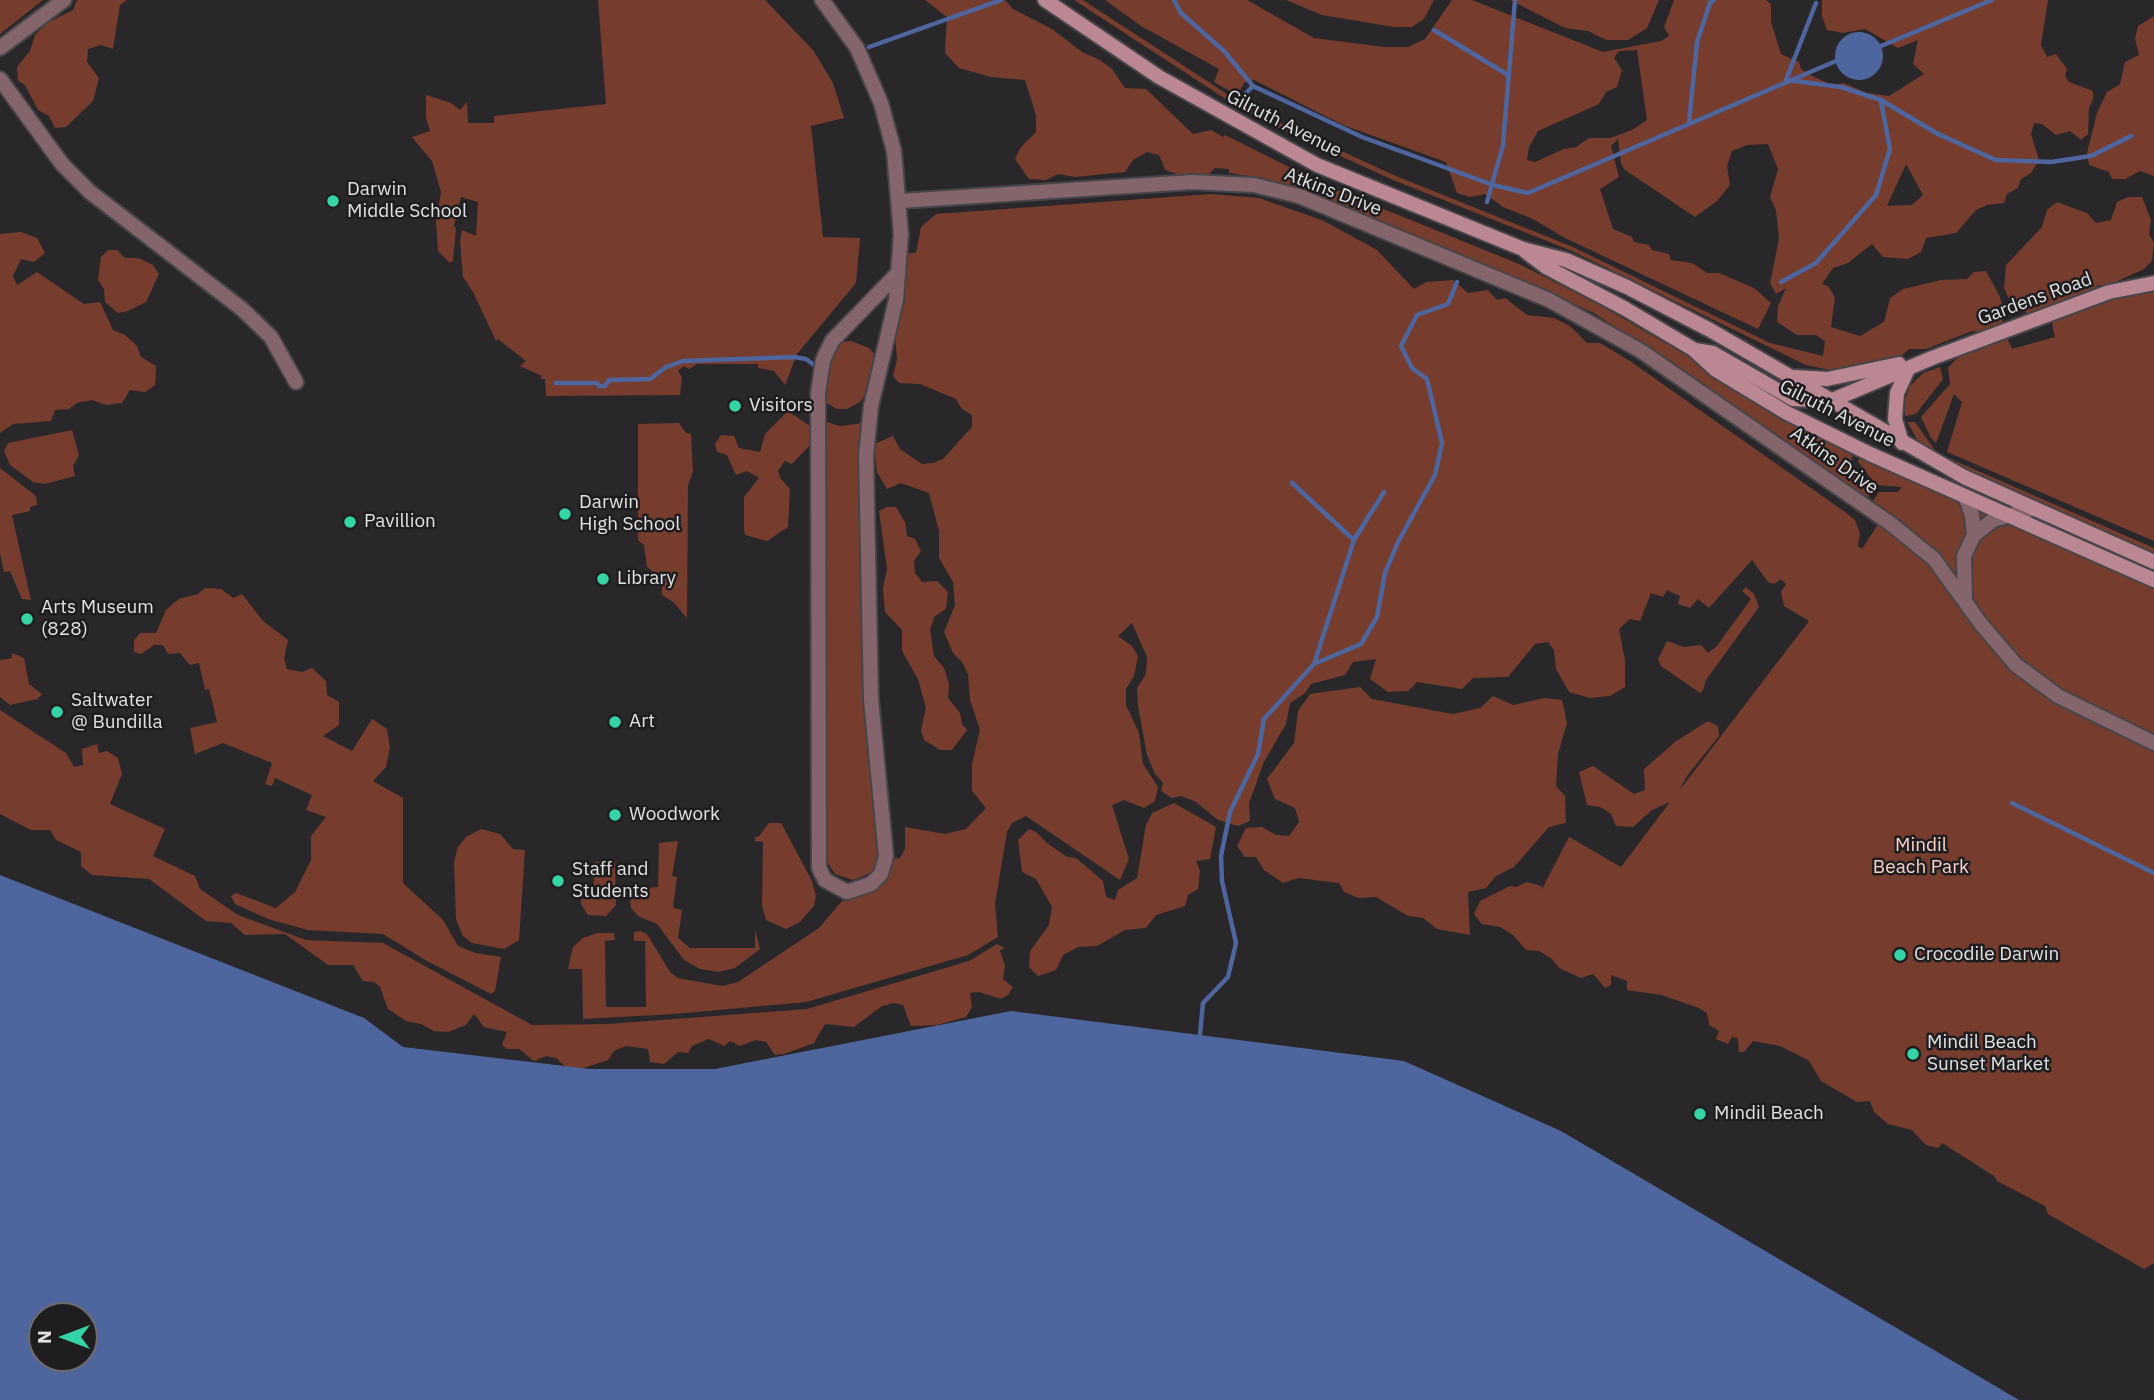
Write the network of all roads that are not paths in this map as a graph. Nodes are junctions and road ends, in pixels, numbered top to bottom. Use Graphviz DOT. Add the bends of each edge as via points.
graph roads {
  1 [pos="64,0"];
  2 [pos="822,0"];
  3 [pos="1045,0"];
  4 [pos="0,48"];
  5 [pos="0,79"];
  6 [pos="900,201"];
  7 [pos="1523,249"];
  8 [pos="898,273"];
  9 [pos="2154,283"];
  10 [pos="1693,349"];
  11 [pos="1932,358"];
  12 [pos="1908,369"];
  13 [pos="1790,376"];
  14 [pos="296,382"];
  15 [pos="1830,401"];
  16 [pos="1902,443"];
  17 [pos="1965,496"];
  18 [pos="2032,509"];
  19 [pos="2009,515"];
  20 [pos="1974,535"];
  21 [pos="1964,556"];
  22 [pos="1934,559"];
  23 [pos="2154,562"];
  24 [pos="2154,580"];
  25 [pos="1965,601"];
  26 [pos="2154,743"];
  1 -- 4 [label="street"];
  2 -- 6 [label="street" via="871,75 894,151"];
  3 -- 7 [label="street, Gilruth Avenue" via="1159,77 1317,165"];
  5 -- 14 [label="street" via="62,164 90,192 242,309 271,337"];
  6 -- 8 [label="street"];
  6 -- 22 [label="street, Atkins Drive" via="1192,182 1254,186 1298,196 1549,300 1617,336 1891,524"];
  7 -- 10 [label="street, Gilruth Avenue" via="1546,267"];
  7 -- 13 [label="street, Gilruth Avenue" via="1566,260 1627,287"];
  8 -- 8 [label="street" via="871,406 866,456 871,699 886,856 881,874 871,884 847,891 825,880 819,868 818,393 823,360 832,341"];
  9 -- 11 [label="street, Gardens Road" via="2109,292"];
  10 -- 15 [label="street, Gardens Road" via="1713,353 1793,399"];
  10 -- 17 [label="street, Gilruth Avenue" via="1716,370 1787,413"];
  11 -- 12 [label="street, Gardens Road"];
  11 -- 13 [label="street, Gardens Road" via="1827,379"];
  12 -- 15 [label="street, Gardens Road"];
  12 -- 16 [label="street" via="1897,393 1895,419"];
  13 -- 15 [label="street, Gilruth Avenue"];
  15 -- 16 [label="street, Gilruth Avenue"];
  16 -- 18 [label="street, Gilruth Avenue"];
  17 -- 19 [label="street, Gilruth Avenue"];
  17 -- 20 [label="street"];
  18 -- 19 [label="street"];
  18 -- 23 [label="street, Gilruth Avenue"];
  19 -- 20 [label="street" via="1993,520"];
  19 -- 24 [label="street, Gilruth Avenue"];
  20 -- 21 [label="street"];
  21 -- 22 [label="street"];
  21 -- 25 [label="street"];
  22 -- 25 [label="street, Atkins Drive"];
  25 -- 26 [label="street, Atkins Drive" via="2016,666 2058,696"];
}
